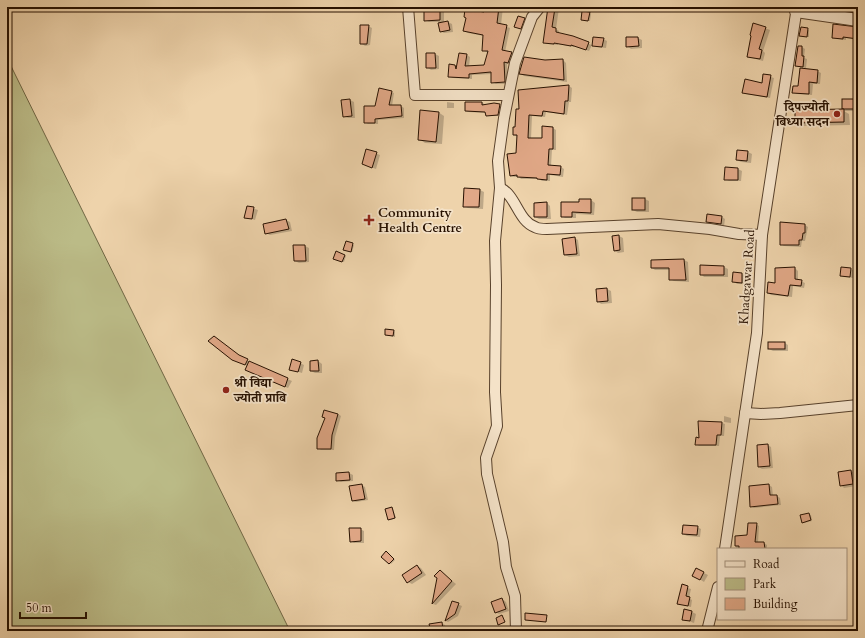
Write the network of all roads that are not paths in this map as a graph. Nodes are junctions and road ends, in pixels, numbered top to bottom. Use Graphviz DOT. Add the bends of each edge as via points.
graph roads {
  1 [pos="408,7"];
  2 [pos="540,7"];
  3 [pos="796,9"];
  4 [pos="858,20"];
  5 [pos="508,95"];
  6 [pos="500,188"];
  7 [pos="762,235"];
  8 [pos="858,405"];
  9 [pos="745,413"];
  10 [pos="725,548"];
  11 [pos="717,592"];
  12 [pos="516,631"];
  13 [pos="707,631"];
  1 -- 5 [label="street" via="415,95"];
  2 -- 5 [label="street" via="532,17 524,37"];
  3 -- 4 [label="street"];
  3 -- 7 [label="street, Khadgawar Road"];
  5 -- 6 [label="street" via="498,161"];
  6 -- 7 [label="street" via="511,198 528,223 547,230 658,224"];
  6 -- 12 [label="street" via="495,241 497,426 486,458 506,568 515,596"];
  7 -- 9 [label="street, Khadgawar Road" via="757,333"];
  8 -- 9 [label="street" via="780,413"];
  9 -- 10 [label="street, Khadgawar Road"];
  11 -- 13 [label="street"];
}
